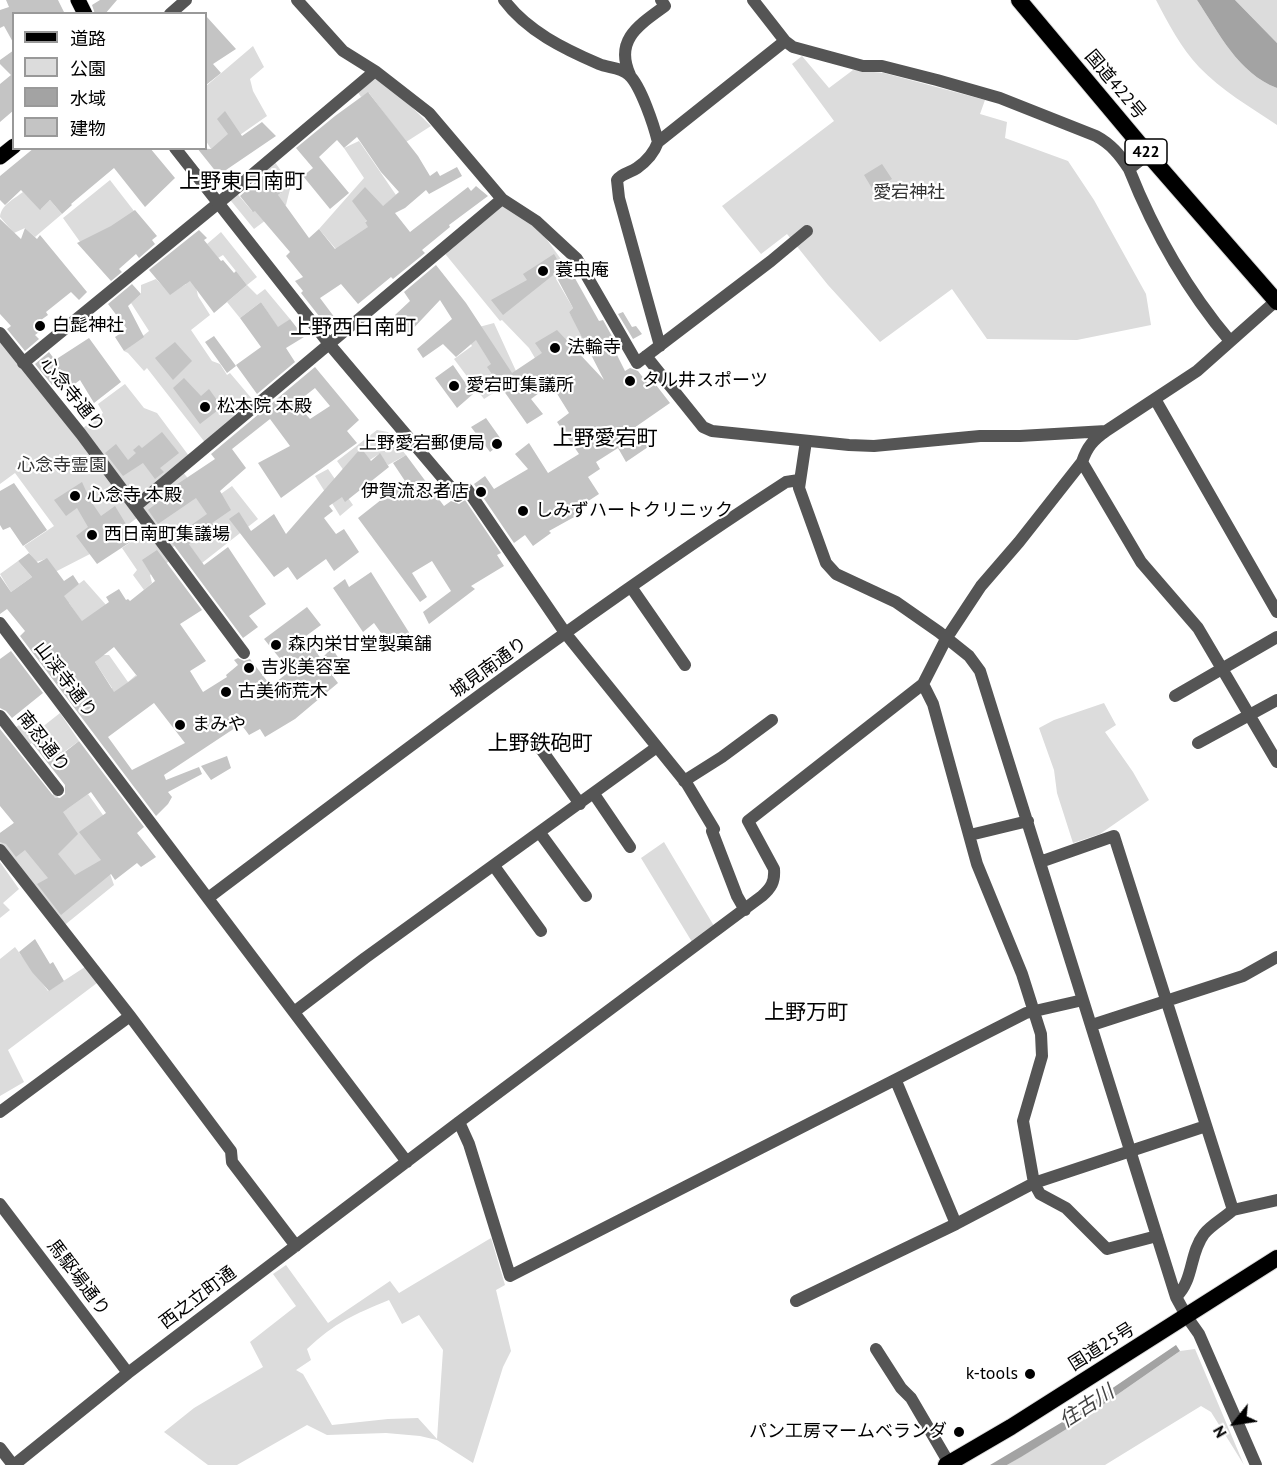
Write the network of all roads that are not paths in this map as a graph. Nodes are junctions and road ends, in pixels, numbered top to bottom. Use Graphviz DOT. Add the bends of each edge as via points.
graph roads {
  1 [pos="186,0"];
  2 [pos="297,0"];
  3 [pos="504,0"];
  4 [pos="661,0"];
  5 [pos="753,0"];
  6 [pos="1018,0"];
  7 [pos="172,12"];
  8 [pos="785,41"];
  9 [pos="375,71"];
  10 [pos="630,75"];
  11 [pos="658,142"];
  12 [pos="12,148"];
  13 [pos="177,150"];
  14 [pos="1148,154"];
  15 [pos="0,157"];
  16 [pos="1130,169"];
  17 [pos="502,199"];
  18 [pos="218,203"];
  19 [pos="807,231"];
  20 [pos="1276,301"];
  21 [pos="0,333"];
  22 [pos="1230,341"];
  23 [pos="330,345"];
  24 [pos="660,346"];
  25 [pos="646,356"];
  26 [pos="23,363"];
  27 [pos="1155,399"];
  28 [pos="1106,431"];
  29 [pos="806,441"];
  30 [pos="1082,462"];
  31 [pos="799,480"];
  32 [pos="136,506"];
  33 [pos="631,587"];
  34 [pos="1277,612"];
  35 [pos="0,623"];
  36 [pos="566,634"];
  37 [pos="1277,637"];
  38 [pos="946,639"];
  39 [pos="244,653"];
  40 [pos="685,665"];
  41 [pos="1223,668"];
  42 [pos="923,684"];
  43 [pos="1175,696"];
  44 [pos="1277,700"];
  45 [pos="1250,715"];
  46 [pos="0,716"];
  47 [pos="772,720"];
  48 [pos="536,742"];
  49 [pos="1198,743"];
  50 [pos="657,747"];
  51 [pos="1277,762"];
  52 [pos="684,781"];
  53 [pos="58,790"];
  54 [pos="594,794"];
  55 [pos="580,804"];
  56 [pos="1028,821"];
  57 [pos="540,833"];
  58 [pos="970,835"];
  59 [pos="630,847"];
  60 [pos="0,850"];
  61 [pos="1040,862"];
  62 [pos="494,866"];
  63 [pos="586,896"];
  64 [pos="208,898"];
  65 [pos="745,910"];
  66 [pos="542,931"];
  67 [pos="1277,957"];
  68 [pos="1083,1000"];
  69 [pos="1166,1001"];
  70 [pos="1035,1011"];
  71 [pos="294,1012"];
  72 [pos="130,1016"];
  73 [pos="1092,1025"];
  74 [pos="896,1081"];
  75 [pos="0,1112"];
  76 [pos="459,1122"];
  77 [pos="1206,1126"];
  78 [pos="1131,1151"];
  79 [pos="407,1162"];
  80 [pos="1034,1184"];
  81 [pos="1277,1200"];
  82 [pos="0,1204"];
  83 [pos="1233,1210"];
  84 [pos="956,1224"];
  85 [pos="1157,1236"];
  86 [pos="296,1246"];
  87 [pos="1277,1258"];
  88 [pos="1176,1297"];
  89 [pos="796,1301"];
  90 [pos="1186,1317"];
  91 [pos="876,1349"];
  92 [pos="128,1373"];
  93 [pos="0,1448"];
  94 [pos="948,1464"];
  95 [pos="14,1465"];
  96 [pos="1256,1465"];
  1 -- 7 [label="street"];
  2 -- 9 [label="street" via="343,51"];
  3 -- 10 [label="street" via="511,10 552,41"];
  4 -- 10 [label="street" via="665,6 635,31 625,47 624,62"];
  5 -- 8 [label="street"];
  6 -- 14 [label="highway, 国道422号 / 422"];
  8 -- 11 [label="street"];
  8 -- 16 [label="street" via="793,47 863,66 907,71 1000,98 1096,135 1118,152"];
  9 -- 17 [label="street" via="429,113"];
  9 -- 18 [label="street"];
  10 -- 11 [label="street"];
  11 -- 24 [label="street" via="649,158 617,180"];
  12 -- 15 [label="main road"];
  13 -- 18 [label="street"];
  14 -- 16 [label="street"];
  14 -- 20 [label="highway, 国道422号 / 422"];
  16 -- 22 [label="street" via="1155,229 1186,285"];
  17 -- 23 [label="street"];
  17 -- 25 [label="street" via="536,221 577,259 637,363"];
  18 -- 23 [label="street"];
  18 -- 26 [label="street"];
  19 -- 24 [label="street"];
  20 -- 22 [label="street"];
  21 -- 26 [label="street, 心念寺通り"];
  22 -- 27 [label="street" via="1197,371"];
  23 -- 32 [label="street"];
  23 -- 36 [label="street" via="463,493"];
  24 -- 25 [label="street"];
  25 -- 29 [label="street" via="703,427"];
  26 -- 32 [label="street, 心念寺通り"];
  27 -- 28 [label="street"];
  27 -- 34 [label="street"];
  28 -- 29 [label="street" via="980,436 874,446"];
  28 -- 30 [label="street" via="1086,449"];
  29 -- 31 [label="street"];
  30 -- 38 [label="street" via="981,586"];
  30 -- 41 [label="street" via="1141,562 1198,628"];
  31 -- 33 [label="street, 城見南通り" via="786,483"];
  31 -- 38 [label="street" via="825,563 836,574 896,602"];
  32 -- 39 [label="street, 心念寺通り"];
  33 -- 36 [label="street, 城見南通り"];
  33 -- 40 [label="street"];
  35 -- 64 [label="street, 山渓寺通り"];
  36 -- 50 [label="street"];
  36 -- 64 [label="street, 城見南通り"];
  37 -- 41 [label="street"];
  38 -- 42 [label="street"];
  38 -- 56 [label="street" via="980,670"];
  41 -- 43 [label="street"];
  41 -- 45 [label="street"];
  42 -- 58 [label="street" via="933,705"];
  42 -- 65 [label="street, 西之立町通" via="748,821 774,869 774,877 771,887"];
  44 -- 45 [label="street"];
  45 -- 49 [label="street"];
  45 -- 51 [label="street"];
  46 -- 53 [label="street, 南忍通り"];
  47 -- 52 [label="street"];
  48 -- 55 [label="street"];
  50 -- 52 [label="street"];
  50 -- 54 [label="street"];
  52 -- 65 [label="street" via="714,829"];
  54 -- 55 [label="street"];
  54 -- 59 [label="street"];
  55 -- 57 [label="street"];
  56 -- 58 [label="street"];
  56 -- 61 [label="street"];
  57 -- 62 [label="street"];
  57 -- 63 [label="street"];
  58 -- 70 [label="street" via="980,873"];
  60 -- 72 [label="street"];
  61 -- 68 [label="street"];
  61 -- 69 [label="street" via="1114,836"];
  62 -- 66 [label="street"];
  62 -- 71 [label="street"];
  64 -- 71 [label="street, 山渓寺通り"];
  65 -- 76 [label="street, 西之立町通"];
  67 -- 69 [label="street" via="1243,976"];
  68 -- 70 [label="street"];
  68 -- 73 [label="street"];
  69 -- 73 [label="street"];
  69 -- 77 [label="street"];
  70 -- 74 [label="street"];
  70 -- 80 [label="street" via="1042,1056 1023,1121"];
  71 -- 79 [label="street, 山渓寺通り"];
  72 -- 75 [label="street"];
  72 -- 86 [label="street" via="231,1150 232,1162"];
  73 -- 78 [label="street"];
  74 -- 76 [label="street" via="510,1276 470,1144"];
  74 -- 84 [label="street"];
  76 -- 79 [label="street, 西之立町通"];
  77 -- 78 [label="street"];
  77 -- 83 [label="street"];
  78 -- 80 [label="street"];
  78 -- 85 [label="street"];
  79 -- 86 [label="street, 西之立町通"];
  80 -- 84 [label="street"];
  80 -- 85 [label="street" via="1040,1194 1066,1208 1107,1249"];
  81 -- 83 [label="street"];
  82 -- 92 [label="street, 馬駆場通り"];
  83 -- 88 [label="street" via="1204,1234 1185,1289"];
  84 -- 89 [label="street"];
  85 -- 88 [label="street"];
  86 -- 92 [label="street, 西之立町通"];
  87 -- 90 [label="highway, 国道25号"];
  88 -- 90 [label="street"];
  90 -- 94 [label="highway, 国道25号"];
  90 -- 96 [label="street" via="1199,1334"];
  91 -- 94 [label="street" via="911,1398"];
  92 -- 95 [label="street, 西之立町通"];
  93 -- 95 [label="street"];
}
